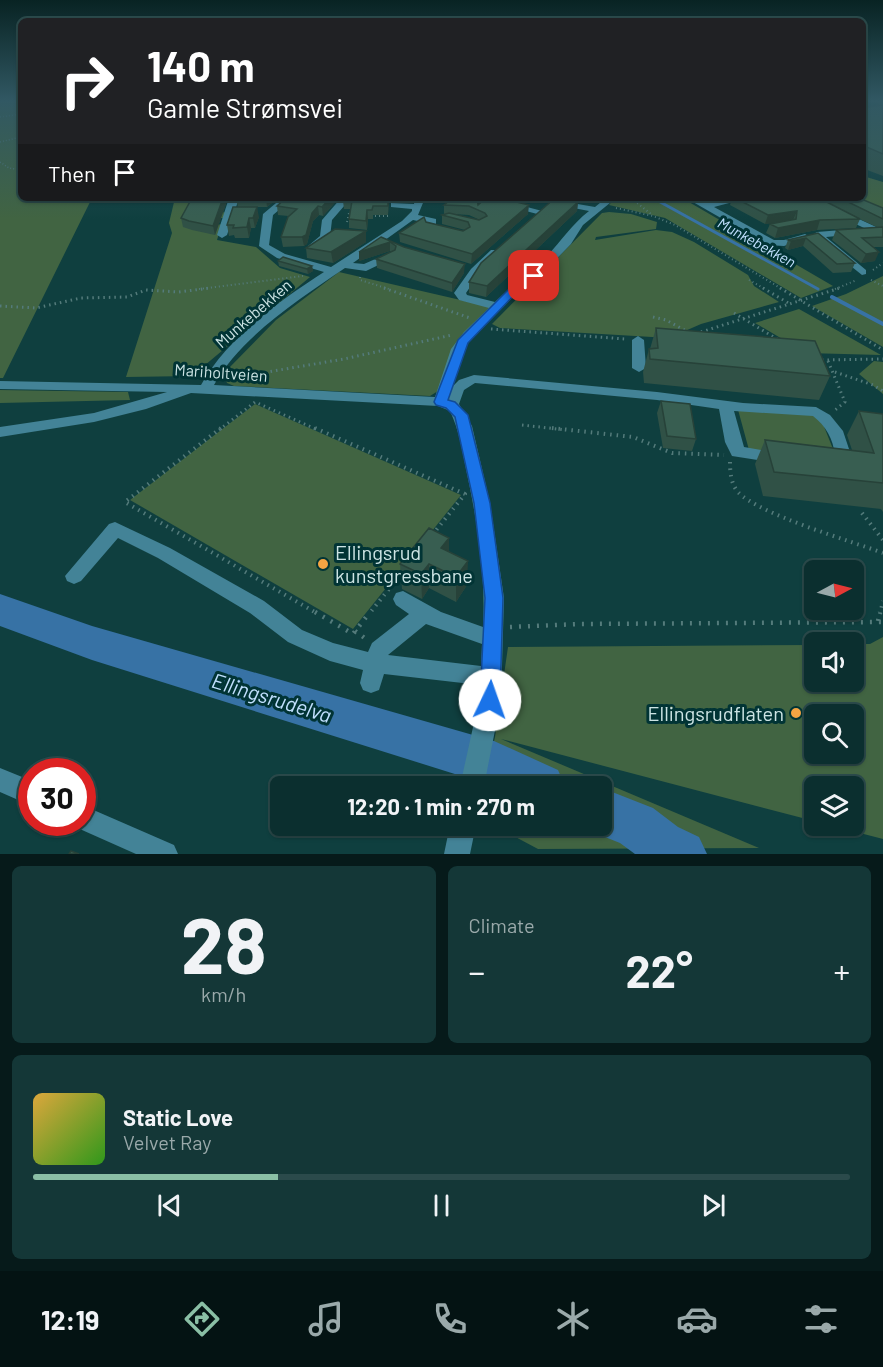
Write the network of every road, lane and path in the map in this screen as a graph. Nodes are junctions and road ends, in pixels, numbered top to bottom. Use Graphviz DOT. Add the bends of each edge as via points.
graph roads {
  1 [pos="0,162"];
  2 [pos="18,170"];
  3 [pos="234,201"];
  4 [pos="284,201"];
  5 [pos="343,201"];
  6 [pos="494,201"];
  7 [pos="541,201"];
  8 [pos="636,201"];
  9 [pos="697,201"];
  10 [pos="728,201"];
  11 [pos="812,201"];
  12 [pos="394,202"];
  13 [pos="550,203"];
  14 [pos="604,205"];
  15 [pos="707,206"];
  16 [pos="417,207"];
  17 [pos="257,211"];
  18 [pos="271,212"];
  19 [pos="541,212"];
  20 [pos="349,213"];
  21 [pos="369,216"];
  22 [pos="394,216"];
  23 [pos="653,216"];
  24 [pos="347,222"];
  25 [pos="527,225"];
  26 [pos="772,226"];
  27 [pos="797,228"];
  28 [pos="751,231"];
  29 [pos="338,232"];
  30 [pos="452,232"];
  31 [pos="326,233"];
  32 [pos="880,233"];
  33 [pos="222,235"];
  34 [pos="814,235"];
  35 [pos="378,238"];
  36 [pos="505,244"];
  37 [pos="294,259"];
  38 [pos="883,263"];
  39 [pos="342,264"];
  40 [pos="361,268"];
  41 [pos="326,274"];
  42 [pos="864,274"];
  43 [pos="749,280"];
  44 [pos="883,286"];
  45 [pos="801,301"];
  46 [pos="790,304"];
  47 [pos="0,306"];
  48 [pos="497,306"];
  49 [pos="734,313"];
  50 [pos="653,317"];
  51 [pos="742,318"];
  52 [pos="472,331"];
  53 [pos="692,335"];
  54 [pos="686,338"];
  55 [pos="638,340"];
  56 [pos="782,342"];
  57 [pos="883,350"];
  58 [pos="813,359"];
  59 [pos="883,359"];
  60 [pos="828,361"];
  61 [pos="639,368"];
  62 [pos="834,372"];
  63 [pos="0,385"];
  64 [pos="202,386"];
  65 [pos="883,391"];
  66 [pos="446,403"];
  67 [pos="726,406"];
  68 [pos="816,412"];
  69 [pos="522,426"];
  70 [pos="0,432"];
  71 [pos="790,459"];
  72 [pos="822,462"];
  73 [pos="465,494"];
  74 [pos="862,513"];
  75 [pos="883,540"];
  76 [pos="883,553"];
  77 [pos="74,576"];
  78 [pos="402,599"];
  79 [pos="883,604"];
  80 [pos="424,614"];
  81 [pos="880,621"];
  82 [pos="493,634"];
  83 [pos="373,674"];
  84 [pos="491,677"];
  85 [pos="475,776"];
  86 [pos="0,780"];
  87 [pos="18,788"];
  88 [pos="96,823"];
  89 [pos="461,836"];
  90 [pos="165,854"];
  91 [pos="457,854"];
  1 -- 2 [label="path"];
  3 -- 33 [label="street" via="234,212"];
  4 -- 18 [label="street"];
  5 -- 31 [label="street, Munkebekken" via="327,220"];
  6 -- 19 [label="street"];
  7 -- 13 [label="street"];
  8 -- 23 [label="path"];
  9 -- 15 [label="street"];
  10 -- 15 [label="street"];
  11 -- 32 [label="street"];
  12 -- 16 [label="street"];
  12 -- 22 [label="street"];
  13 -- 14 [label="street"];
  13 -- 19 [label="street"];
  14 -- 23 [label="path"];
  14 -- 48 [label="street" via="569,235 567,242 534,276"];
  15 -- 28 [label="street"];
  16 -- 30 [label="street" via="437,219 431,227"];
  16 -- 35 [label="street, Munkebekken"];
  17 -- 18 [label="street"];
  18 -- 37 [label="street, Munkebekken" via="264,246"];
  19 -- 25 [label="street"];
  20 -- 24 [label="path"];
  21 -- 22 [label="path"];
  23 -- 45 [label="path" via="675,225"];
  26 -- 28 [label="street"];
  27 -- 34 [label="street"];
  28 -- 34 [label="street" via="776,244"];
  29 -- 31 [label="street"];
  31 -- 37 [label="street, Munkebekken" via="320,243"];
  32 -- 34 [label="street"];
  34 -- 42 [label="street"];
  35 -- 39 [label="street, Munkebekken"];
  35 -- 40 [label="street" via="393,252 373,266"];
  36 -- 48 [label="street" via="470,269 469,282 461,289 461,296"];
  37 -- 41 [label="street, Munkebekken"];
  38 -- 42 [label="path"];
  39 -- 40 [label="street"];
  39 -- 41 [label="street, Munkebekken"];
  40 -- 52 [label="path" via="360,280 460,313 474,321"];
  41 -- 47 [label="path" via="179,292 146,290 127,297 81,298 36,308"];
  41 -- 64 [label="street, Munkebekken" via="246,337"];
  43 -- 46 [label="path"];
  44 -- 45 [label="path" via="864,276"];
  45 -- 46 [label="path"];
  45 -- 57 [label="path"];
  46 -- 51 [label="path"];
  48 -- 52 [label="street"];
  49 -- 51 [label="path"];
  50 -- 53 [label="path"];
  51 -- 53 [label="path"];
  51 -- 56 [label="path"];
  52 -- 55 [label="path"];
  52 -- 64 [label="path"];
  52 -- 66 [label="street" via="458,349"];
  53 -- 54 [label="path"];
  55 -- 61 [label="street"];
  58 -- 60 [label="path"];
  59 -- 60 [label="path"];
  60 -- 62 [label="path"];
  62 -- 65 [label="path"];
  62 -- 68 [label="path" via="845,402 831,413"];
  63 -- 64 [label="street, Mariholtveien"];
  64 -- 66 [label="street, Mariholtveien"];
  64 -- 70 [label="street" via="112,412"];
  66 -- 67 [label="street" via="464,381 474,379"];
  66 -- 82 [label="street" via="461,415 465,426 482,503 494,598"];
  67 -- 68 [label="street"];
  67 -- 71 [label="street" via="732,442 738,452"];
  68 -- 72 [label="street" via="831,425 843,455 840,460"];
  69 -- 76 [label="path" via="633,437 672,453 732,455 730,474 736,490 746,500"];
  73 -- 73 [label="path" via="353,633 124,502 255,402"];
  74 -- 75 [label="path"];
  77 -- 83 [label="street" via="115,529 256,607 295,636"];
  78 -- 80 [label="street"];
  79 -- 81 [label="path"];
  80 -- 82 [label="street"];
  80 -- 83 [label="street" via="379,650"];
  81 -- 82 [label="path" via="580,624"];
  82 -- 84 [label="street"];
  83 -- 84 [label="street" via="427,668"];
  84 -- 85 [label="street"];
  86 -- 87 [label="street"];
  88 -- 90 [label="street"];
  89 -- 91 [label="street"];
}
